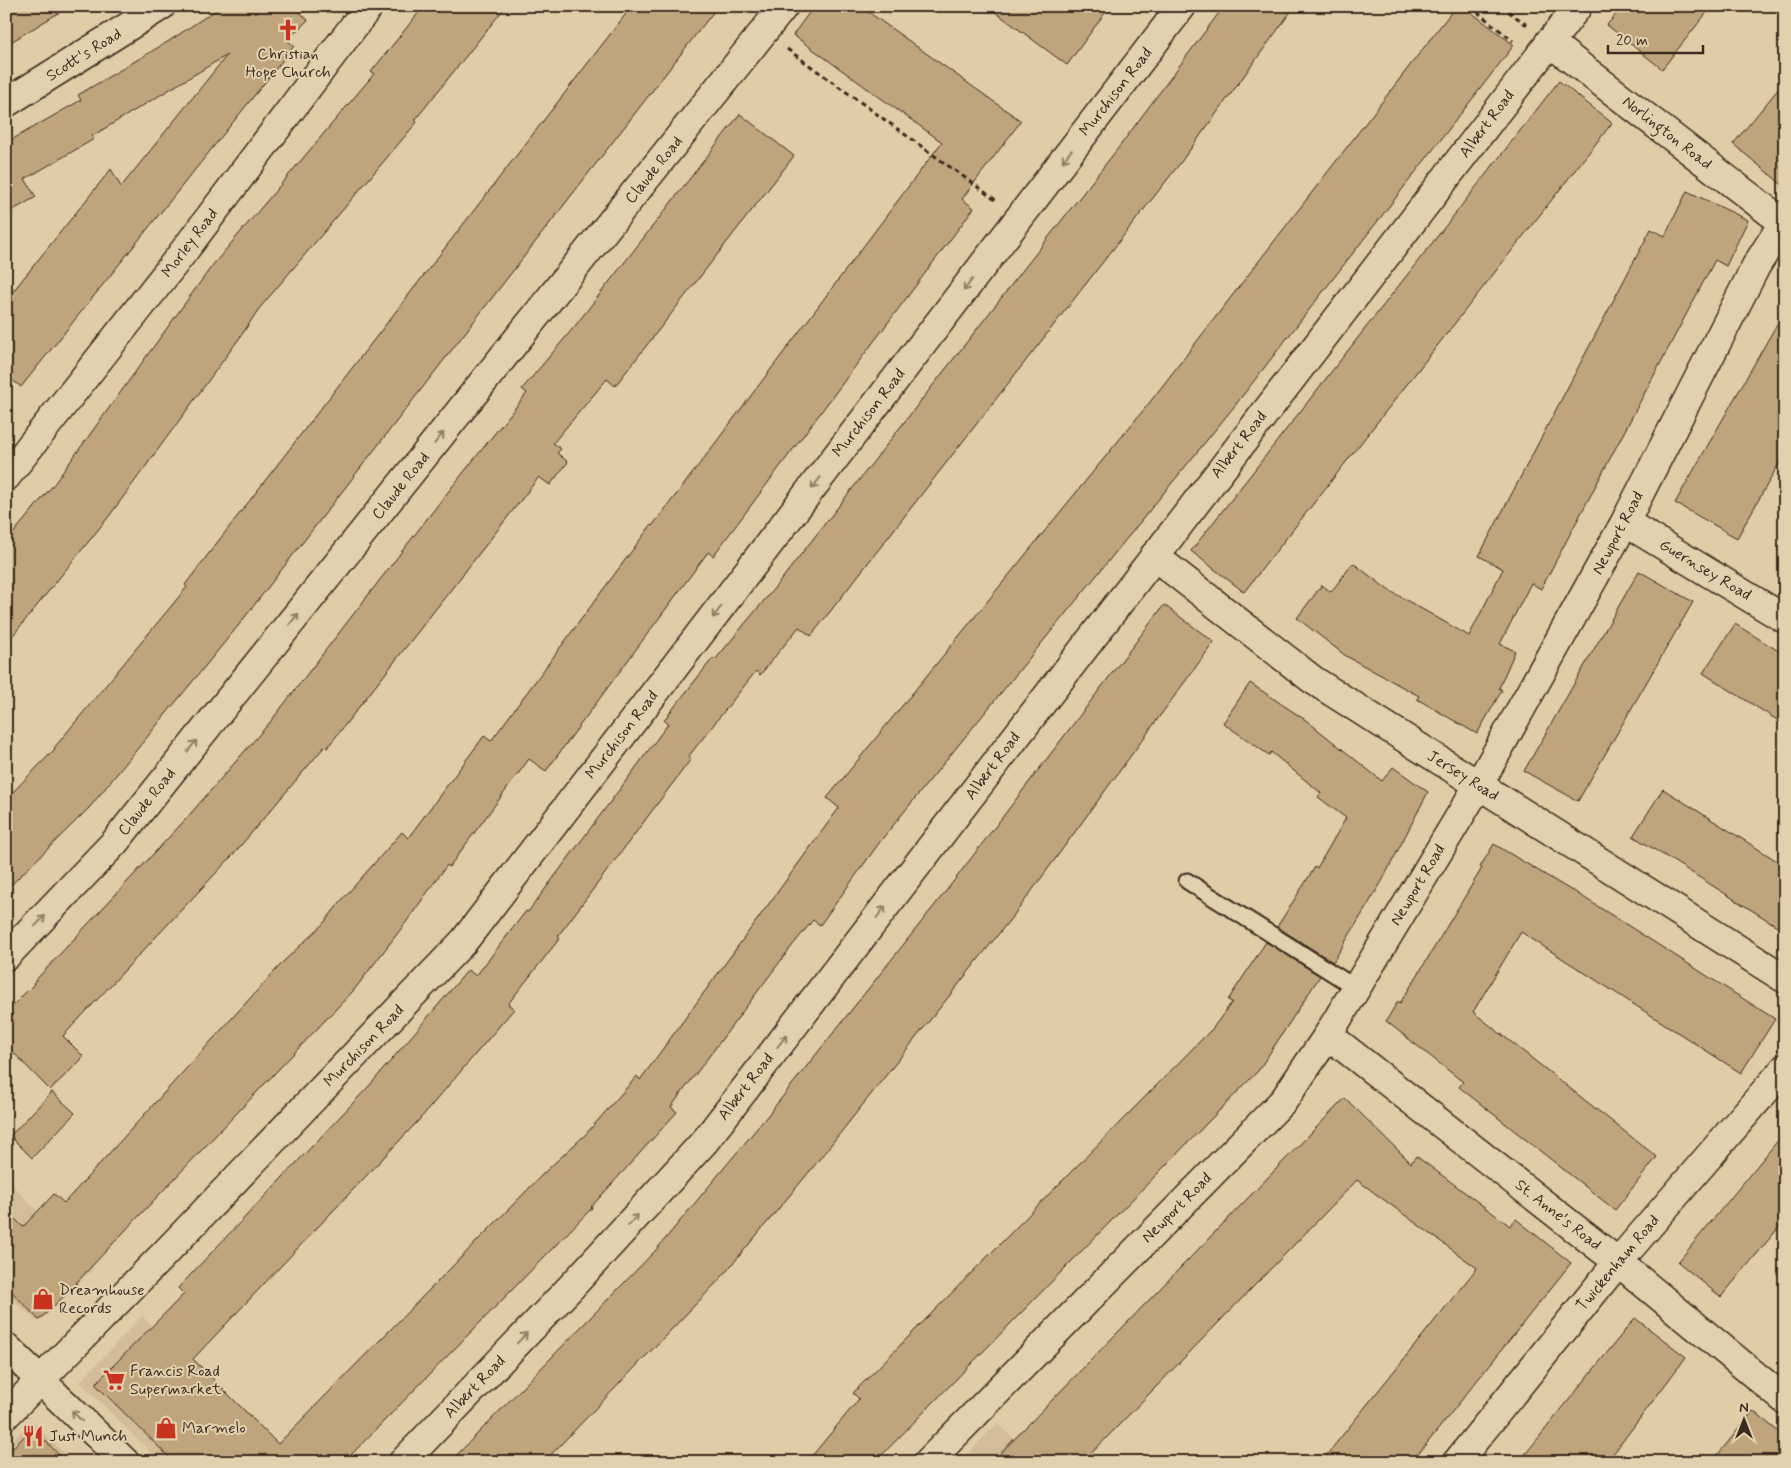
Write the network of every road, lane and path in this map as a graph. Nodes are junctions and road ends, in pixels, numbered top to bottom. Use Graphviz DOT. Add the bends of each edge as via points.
graph roads {
  1 [pos="161,6"];
  2 [pos="369,6"];
  3 [pos="784,6"];
  4 [pos="1182,6"];
  5 [pos="1470,6"];
  6 [pos="1578,6"];
  7 [pos="764,33"];
  8 [pos="1550,42"];
  9 [pos="1521,46"];
  10 [pos="6,103"];
  11 [pos="1020,217"];
  12 [pos="1784,222"];
  13 [pos="6,477"];
  14 [pos="1625,522"];
  15 [pos="1154,556"];
  16 [pos="1785,619"];
  17 [pos="1478,786"];
  18 [pos="1187,881"];
  19 [pos="6,956"];
  20 [pos="1785,979"];
  21 [pos="1356,988"];
  22 [pos="1328,1035"];
  23 [pos="1785,1068"];
  24 [pos="1618,1262"];
  25 [pos="6,1347"];
  26 [pos="40,1380"];
  27 [pos="1785,1400"];
  28 [pos="6,1415"];
  29 [pos="124,1462"];
  30 [pos="403,1462"];
  31 [pos="928,1462"];
  32 [pos="1457,1462"];
  1 -- 10 [label="street, Scott's Road"];
  2 -- 13 [label="street, Morley Road" via="181,255"];
  3 -- 7 [label="street, Claude Road"];
  4 -- 11 [label="street, Murchison Road, one-way"];
  5 -- 9 [label="path"];
  6 -- 8 [label="street, Albert Road"];
  7 -- 11 [label="path"];
  19 -- 7 [label="street, Claude Road, one-way" via="115,842"];
  8 -- 12 [label="street, Norlington Road"];
  8 -- 15 [label="street, Albert Road"];
  11 -- 26 [label="street, Murchison Road, one-way" via="464,941"];
  12 -- 14 [label="street, Newport Road" via="1756,266"];
  14 -- 16 [label="street, Guernsey Road"];
  14 -- 17 [label="street, Newport Road"];
  15 -- 17 [label="street, Jersey Road" via="1313,680"];
  30 -- 15 [label="street, Albert Road, one-way" via="705,1141"];
  17 -- 20 [label="street, Jersey Road"];
  17 -- 21 [label="street, Newport Road"];
  18 -- 21 [label="lane"];
  21 -- 22 [label="street, Newport Road"];
  22 -- 24 [label="street, St. Anne's Road"];
  22 -- 31 [label="street, Newport Road" via="1284,1100"];
  23 -- 24 [label="street, Twickenham Road"];
  24 -- 27 [label="street, St. Anne's Road"];
  24 -- 32 [label="street, Twickenham Road"];
  25 -- 26 [label="street"];
  26 -- 28 [label="street, Murchison Road"];
  29 -- 26 [label="street, one-way"];
}
